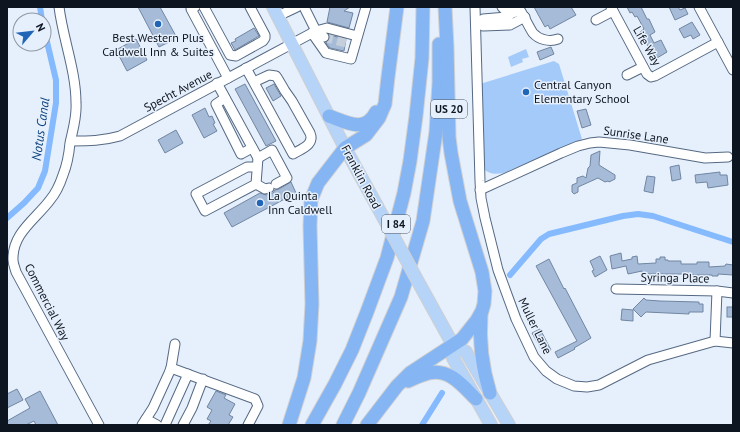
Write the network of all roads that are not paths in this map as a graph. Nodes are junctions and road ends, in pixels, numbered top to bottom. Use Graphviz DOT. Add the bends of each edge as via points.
graph roads {
  1 [pos="59,7"];
  2 [pos="204,7"];
  3 [pos="250,7"];
  4 [pos="297,7"];
  5 [pos="304,7"];
  6 [pos="366,7"];
  7 [pos="397,7"];
  8 [pos="423,7"];
  9 [pos="438,7"];
  10 [pos="446,7"];
  11 [pos="475,7"];
  12 [pos="502,7"];
  13 [pos="699,7"];
  14 [pos="189,8"];
  15 [pos="612,9"];
  16 [pos="275,11"];
  17 [pos="520,12"];
  18 [pos="596,20"];
  19 [pos="477,22"];
  20 [pos="314,32"];
  21 [pos="357,36"];
  22 [pos="324,37"];
  23 [pos="558,39"];
  24 [pos="718,42"];
  25 [pos="292,43"];
  26 [pos="643,67"];
  27 [pos="246,68"];
  28 [pos="733,70"];
  29 [pos="628,75"];
  30 [pos="388,77"];
  31 [pos="228,78"];
  32 [pos="254,82"];
  33 [pos="217,83"];
  34 [pos="225,98"];
  35 [pos="329,116"];
  36 [pos="244,133"];
  37 [pos="233,139"];
  38 [pos="71,141"];
  39 [pos="252,148"];
  40 [pos="345,148"];
  41 [pos="728,158"];
  42 [pos="257,163"];
  43 [pos="256,184"];
  44 [pos="480,190"];
  45 [pos="616,288"];
  46 [pos="717,291"];
  47 [pos="733,293"];
  48 [pos="482,311"];
  49 [pos="715,341"];
  50 [pos="733,343"];
  51 [pos="176,344"];
  52 [pos="452,345"];
  53 [pos="171,368"];
  54 [pos="188,374"];
  55 [pos="203,380"];
  56 [pos="397,386"];
  57 [pos="490,393"];
  58 [pos="476,399"];
  59 [pos="144,422"];
  60 [pos="99,425"];
  61 [pos="157,425"];
  62 [pos="165,425"];
  63 [pos="183,425"];
  64 [pos="248,425"];
  65 [pos="289,425"];
  66 [pos="312,425"];
  67 [pos="343,425"];
  68 [pos="368,425"];
  69 [pos="491,425"];
  70 [pos="509,425"];
  1 -- 38 [label="street, Commercial Way" via="74,81 76,104"];
  2 -- 3 [label="street" via="230,55 236,56 265,38"];
  4 -- 16 [label="street"];
  5 -- 20 [label="street"];
  6 -- 21 [label="street"];
  7 -- 30 [label="highway"];
  8 -- 66 [label="highway, I 84" via="422,58 404,194 387,258 352,350"];
  9 -- 67 [label="highway, I 84" via="436,132 423,221 401,297 360,393"];
  10 -- 48 [label="highway, US 20" via="451,153 460,201 482,272 485,291"];
  11 -- 19 [label="street, Muller Lane"];
  12 -- 17 [label="street" via="505,11"];
  13 -- 24 [label="street"];
  14 -- 31 [label="street"];
  15 -- 18 [label="street"];
  15 -- 26 [label="street, Life Way"];
  16 -- 25 [label="main road, Franklin Road"];
  17 -- 19 [label="street"];
  17 -- 19 [label="street" via="510,25 483,26"];
  17 -- 23 [label="street" via="533,34 546,40"];
  19 -- 44 [label="street, Muller Lane"];
  20 -- 21 [label="street" via="327,28"];
  20 -- 21 [label="street" via="326,53 351,58 350,44"];
  20 -- 22 [label="street"];
  20 -- 25 [label="street, Specht Avenue"];
  24 -- 26 [label="street, Life Way" via="656,76 651,77"];
  24 -- 28 [label="street"];
  25 -- 27 [label="street, Specht Avenue"];
  25 -- 35 [label="main road, Franklin Road"];
  26 -- 29 [label="street"];
  27 -- 31 [label="street, Specht Avenue"];
  27 -- 32 [label="street"];
  30 -- 35 [label="highway" via="378,107 370,121 356,126"];
  30 -- 40 [label="highway" via="385,104 379,118 366,135"];
  31 -- 33 [label="street, Specht Avenue"];
  32 -- 32 [label="street" via="293,154 310,144 311,136 276,76 269,75"];
  33 -- 34 [label="street"];
  33 -- 38 [label="street, Specht Avenue" via="120,136 94,141"];
  34 -- 36 [label="street"];
  34 -- 37 [label="street" via="216,104"];
  35 -- 40 [label="main road, Franklin Road"];
  36 -- 37 [label="street"];
  36 -- 39 [label="street"];
  37 -- 39 [label="street" via="241,154"];
  38 -- 60 [label="street, Commercial Way" via="63,176 50,200 17,239 13,261 16,272"];
  39 -- 42 [label="street"];
  40 -- 52 [label="main road, Franklin Road / US 20, bridge"];
  40 -- 65 [label="highway" via="318,184 311,200 310,340 304,378"];
  41 -- 44 [label="street, Sunrise Lane" via="705,158 630,145 590,143"];
  42 -- 43 [label="street"];
  42 -- 43 [label="street" via="272,150 286,178 265,190"];
  42 -- 43 [label="street" via="196,194 205,211"];
  44 -- 49 [label="street, Muller Lane" via="498,270 516,319 534,357 557,380 574,386 599,385 648,360"];
  45 -- 46 [label="street, Syringa Place"];
  46 -- 47 [label="street, Syringa Place"];
  46 -- 49 [label="street"];
  48 -- 52 [label="highway, US 20" via="462,339"];
  48 -- 57 [label="highway, US 20" via="481,354"];
  49 -- 50 [label="street, Muller Lane"];
  51 -- 53 [label="street"];
  52 -- 56 [label="highway" via="410,373"];
  52 -- 57 [label="main road, Franklin Road / US 20" via="466,352"];
  52 -- 58 [label="main road, Franklin Road / US 20" via="453,358"];
  53 -- 54 [label="street"];
  53 -- 59 [label="street"];
  54 -- 55 [label="street"];
  54 -- 62 [label="street"];
  55 -- 63 [label="street"];
  55 -- 64 [label="street" via="255,399 258,406"];
  56 -- 58 [label="highway" via="430,372 440,372 452,376"];
  56 -- 68 [label="highway"];
  57 -- 70 [label="main road, Franklin Road / US 20"];
  58 -- 69 [label="main road, Franklin Road / US 20"];
  59 -- 61 [label="street"];
}
